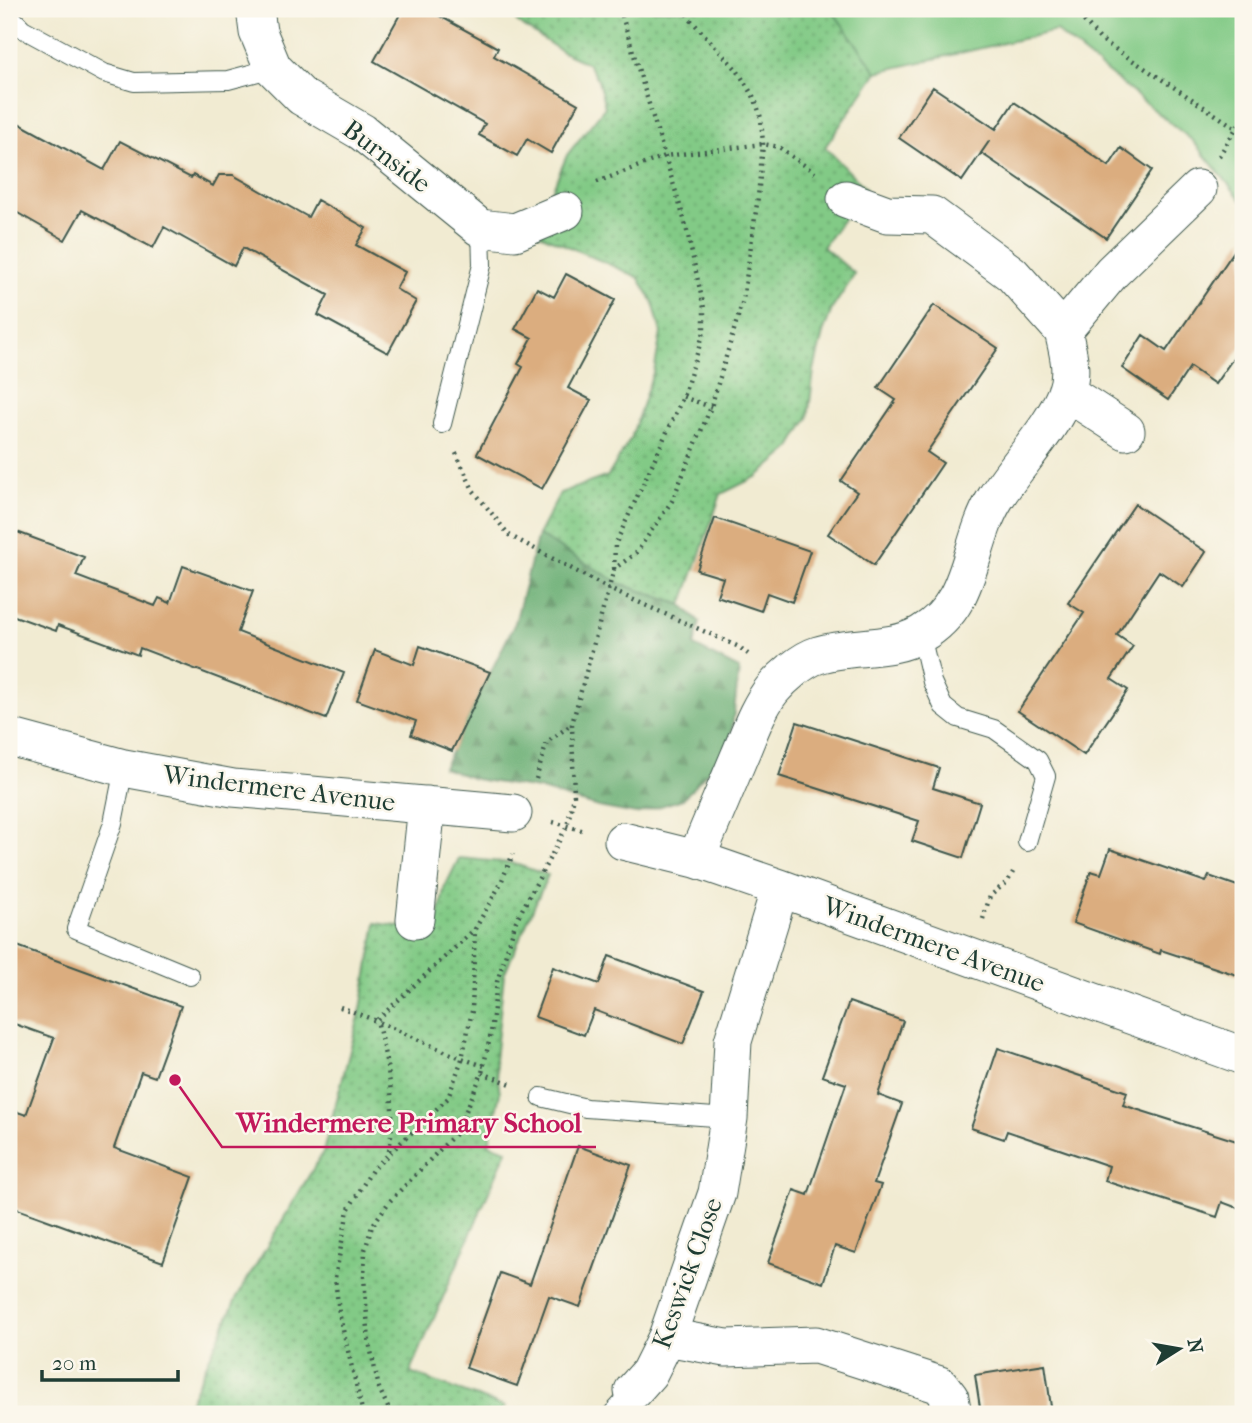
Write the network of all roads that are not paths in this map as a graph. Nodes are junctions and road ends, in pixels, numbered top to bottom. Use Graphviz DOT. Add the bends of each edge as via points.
graph roads {
  1 [pos="255,9"];
  2 [pos="9,15"];
  3 [pos="273,68"];
  4 [pos="1198,189"];
  5 [pos="846,199"];
  6 [pos="565,211"];
  7 [pos="481,228"];
  8 [pos="1063,331"];
  9 [pos="1066,392"];
  10 [pos="442,424"];
  11 [pos="1126,431"];
  12 [pos="921,635"];
  13 [pos="9,737"];
  14 [pos="124,768"];
  15 [pos="427,805"];
  16 [pos="519,814"];
  17 [pos="623,841"];
  18 [pos="1027,842"];
  19 [pos="696,859"];
  20 [pos="780,888"];
  21 [pos="415,920"];
  22 [pos="190,976"];
  23 [pos="1243,1056"];
  24 [pos="541,1097"];
  25 [pos="729,1118"];
  26 [pos="667,1337"];
  27 [pos="623,1403"];
  28 [pos="953,1414"];
  1 -- 3 [label="street, Burnside" via="258,32"];
  2 -- 3 [label="lane" via="23,29 104,73 134,82 228,80"];
  3 -- 7 [label="street, Burnside" via="302,97 362,132"];
  4 -- 8 [label="street" via="1112,272"];
  5 -- 8 [label="street" via="887,214 932,215 1012,274"];
  6 -- 7 [label="street" via="515,232"];
  7 -- 10 [label="lane" via="482,265"];
  8 -- 9 [label="street" via="1071,363"];
  9 -- 11 [label="street"];
  9 -- 12 [label="street" via="995,499 979,531 966,580 947,616"];
  12 -- 18 [label="lane" via="943,706 958,718 993,729 1038,760 1046,776"];
  12 -- 19 [label="street" via="893,645 818,655 784,678 756,718"];
  13 -- 14 [label="street, Windermere Avenue"];
  14 -- 15 [label="street, Windermere Avenue" via="233,788"];
  14 -- 22 [label="lane" via="113,822 76,929"];
  15 -- 16 [label="street, Windermere Avenue"];
  15 -- 21 [label="street, Windermere Avenue"];
  17 -- 19 [label="street, Windermere Avenue"];
  19 -- 20 [label="street, Windermere Avenue"];
  20 -- 23 [label="street, Windermere Avenue"];
  20 -- 25 [label="street, Keswick Close" via="733,1041"];
  24 -- 25 [label="lane" via="586,1108"];
  25 -- 26 [label="street, Keswick Close" via="717,1193"];
  26 -- 27 [label="street, Keswick Close" via="649,1373"];
  26 -- 28 [label="street" via="726,1348 817,1345 940,1385 950,1398"];
}
